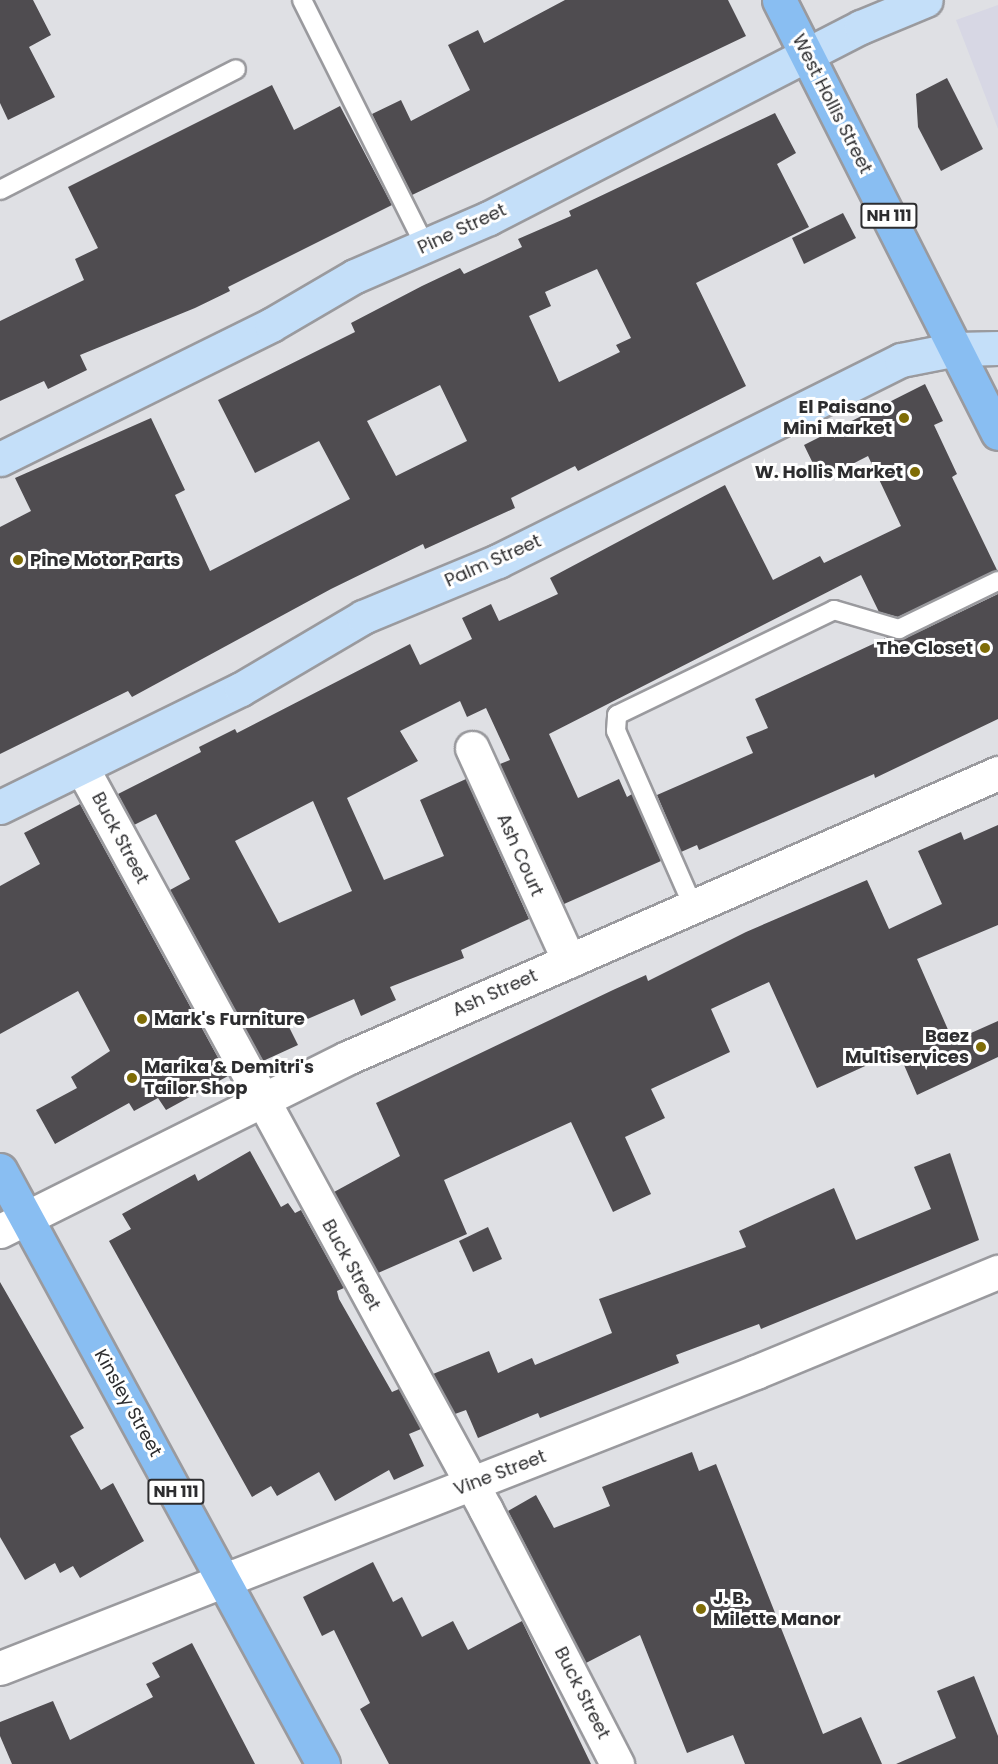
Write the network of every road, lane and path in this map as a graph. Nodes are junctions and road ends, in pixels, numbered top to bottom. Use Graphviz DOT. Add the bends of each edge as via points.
graph roads {
  1 [pos="302,0"];
  2 [pos="779,0"];
  3 [pos="926,0"];
  4 [pos="807,56"];
  5 [pos="236,69"];
  6 [pos="0,190"];
  7 [pos="425,246"];
  8 [pos="998,348"];
  9 [pos="957,349"];
  10 [pos="998,430"];
  11 [pos="0,459"];
  12 [pos="998,581"];
  13 [pos="472,748"];
  14 [pos="82,768"];
  15 [pos="998,773"];
  16 [pos="0,807"];
  17 [pos="693,906"];
  18 [pos="568,961"];
  19 [pos="260,1100"];
  20 [pos="0,1170"];
  21 [pos="14,1226"];
  22 [pos="998,1272"];
  23 [pos="472,1484"];
  24 [pos="224,1579"];
  25 [pos="0,1668"];
  26 [pos="323,1764"];
  27 [pos="617,1764"];
  1 -- 7 [label="lane"];
  2 -- 4 [label="main road, West Hollis Street / NH 111"];
  3 -- 4 [label="street, Pine Street"];
  4 -- 7 [label="street, Pine Street"];
  4 -- 9 [label="main road, West Hollis Street / NH 111"];
  5 -- 6 [label="lane"];
  7 -- 11 [label="street, Pine Street" via="355,276 271,325"];
  8 -- 9 [label="street, Palm Street"];
  9 -- 10 [label="main road, West Hollis Street / NH 111"];
  9 -- 14 [label="street, Palm Street" via="901,360 498,561 389,605 241,689"];
  12 -- 17 [label="lane" via="899,629 834,610 617,715 616,731"];
  13 -- 18 [label="street, Ash Court"];
  14 -- 16 [label="street, Palm Street"];
  14 -- 19 [label="street, Buck Street"];
  15 -- 17 [label="street, Ash Street"];
  17 -- 18 [label="street, Ash Street"];
  18 -- 19 [label="street, Ash Street"];
  19 -- 21 [label="street, Ash Street"];
  19 -- 23 [label="street, Buck Street"];
  20 -- 21 [label="main road, Kinsley Street / NH 111"];
  21 -- 24 [label="main road, Kinsley Street / NH 111"];
  22 -- 23 [label="street, Vine Street"];
  23 -- 24 [label="street, Vine Street"];
  23 -- 27 [label="street, Buck Street"];
  24 -- 25 [label="street, Vine Street"];
  24 -- 26 [label="main road, Kinsley Street / NH 111"];
}
